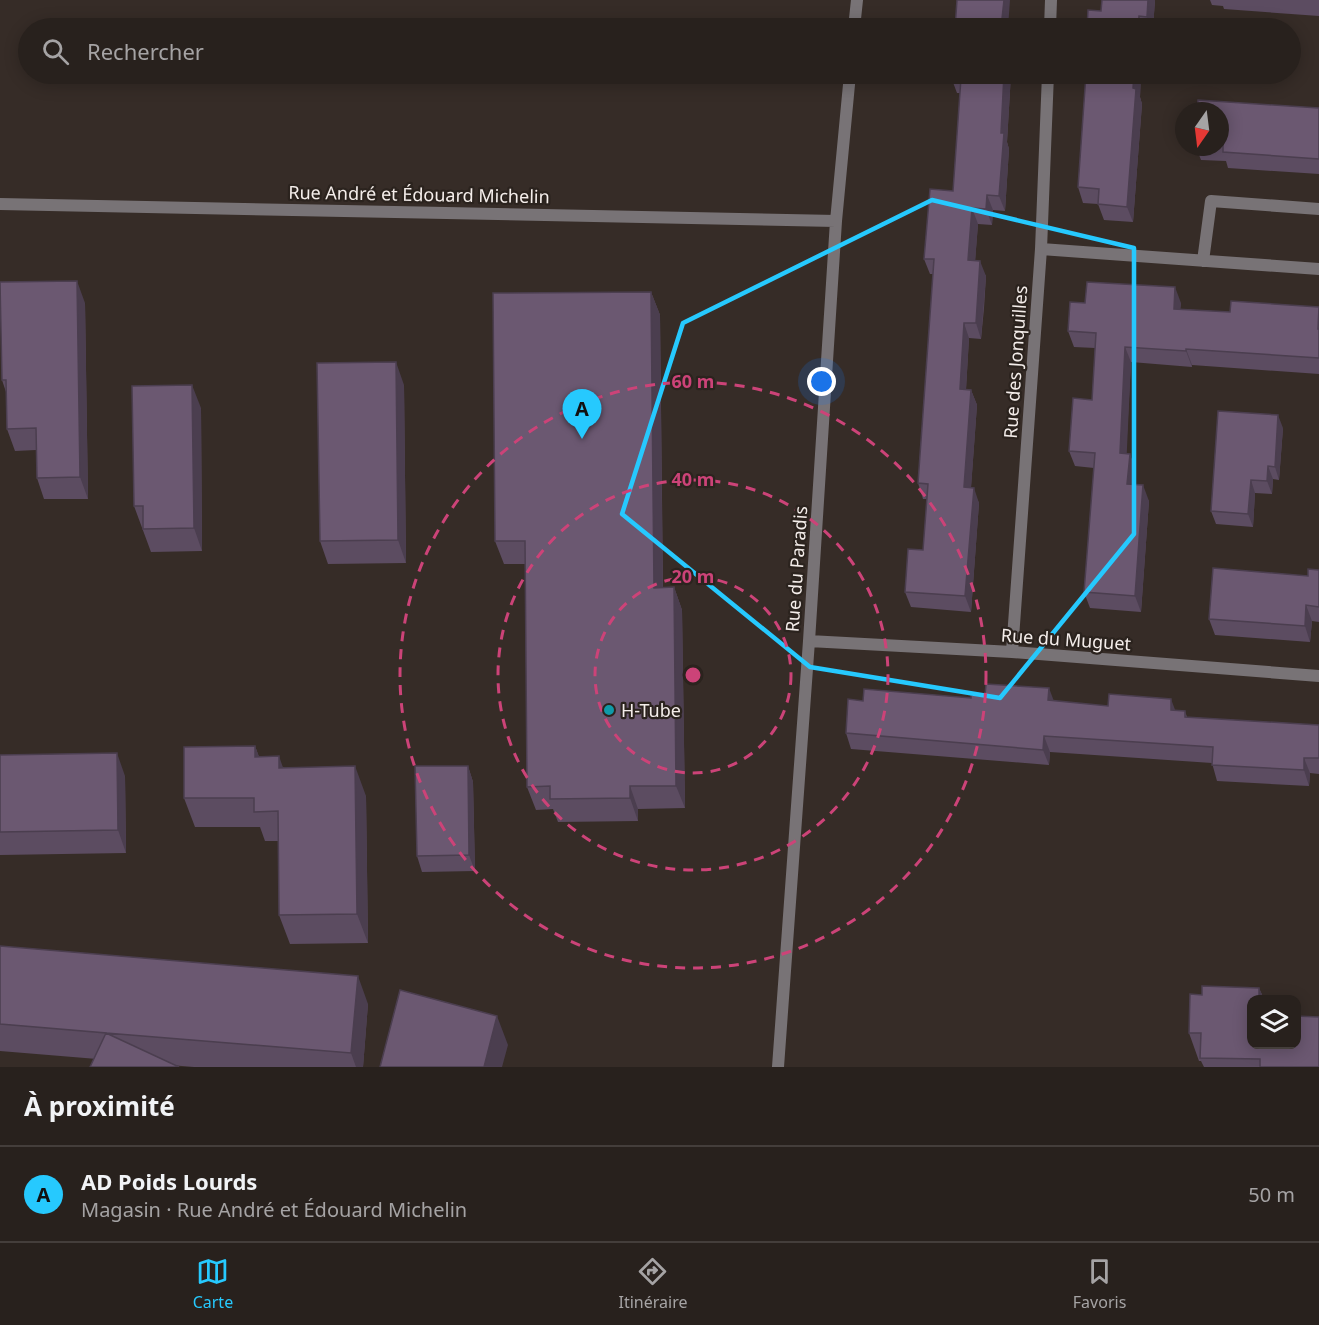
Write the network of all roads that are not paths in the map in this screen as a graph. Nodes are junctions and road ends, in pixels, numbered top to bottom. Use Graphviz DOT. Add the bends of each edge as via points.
graph roads {
  1 [pos="857,0"];
  2 [pos="1051,0"];
  3 [pos="855,18"];
  4 [pos="1050,18"];
  5 [pos="849,84"];
  6 [pos="1048,84"];
  7 [pos="0,204"];
  8 [pos="1319,209"];
  9 [pos="836,221"];
  10 [pos="1041,249"];
  11 [pos="1203,261"];
  12 [pos="1319,269"];
  13 [pos="809,641"];
  14 [pos="1012,652"];
  15 [pos="1319,676"];
  16 [pos="778,1067"];
  1 -- 3 [label="street"];
  2 -- 4 [label="street"];
  5 -- 9 [label="street, Rue du Paradis"];
  6 -- 10 [label="street, Rue des Jonquilles"];
  7 -- 9 [label="street, Rue André et Édouard Michelin"];
  8 -- 11 [label="street" via="1211,201"];
  9 -- 13 [label="street, Rue du Paradis"];
  10 -- 11 [label="street"];
  10 -- 14 [label="street, Rue des Jonquilles"];
  11 -- 12 [label="street"];
  13 -- 14 [label="street, Rue du Muguet"];
  13 -- 16 [label="street, Rue du Paradis"];
  14 -- 15 [label="street, Rue du Muguet"];
}
